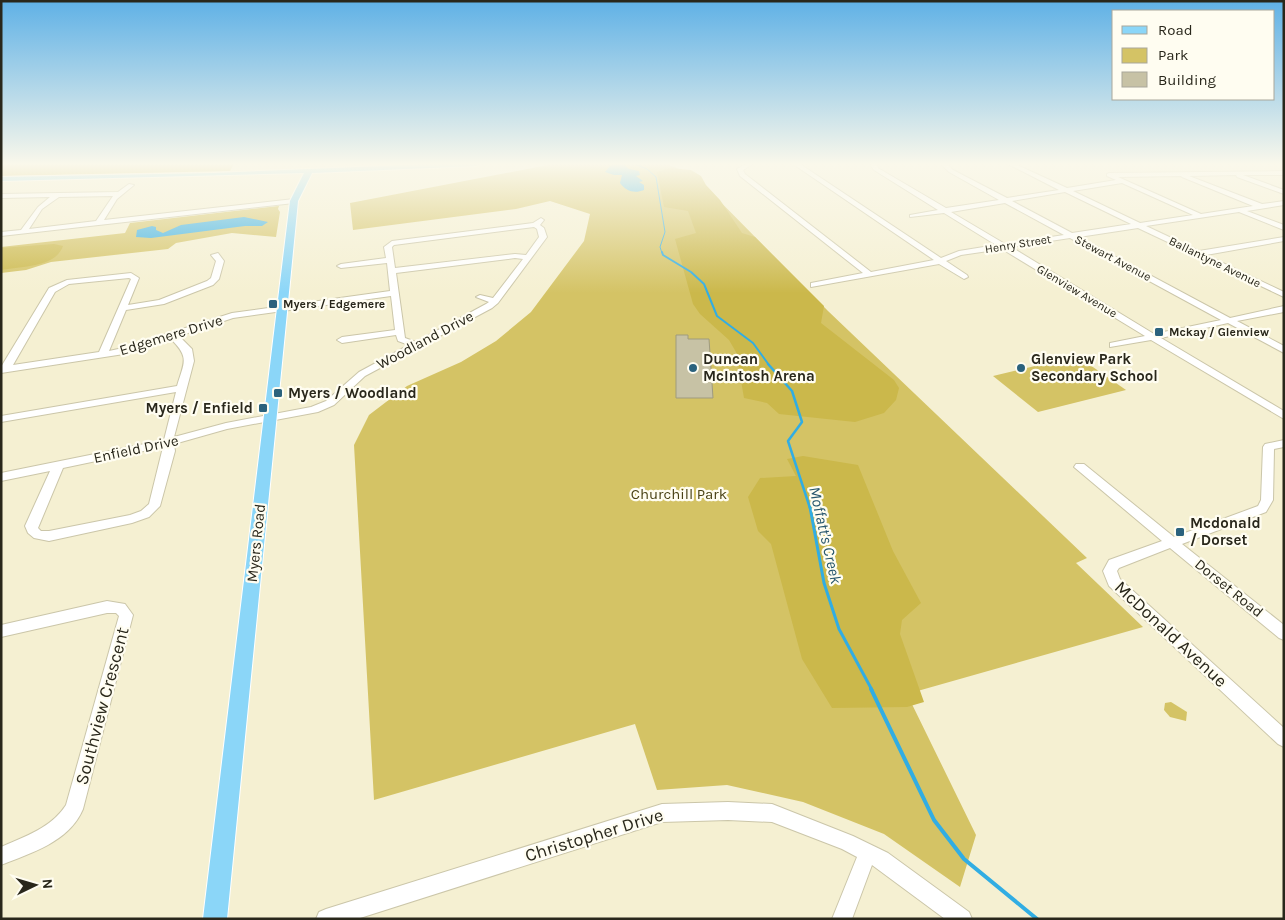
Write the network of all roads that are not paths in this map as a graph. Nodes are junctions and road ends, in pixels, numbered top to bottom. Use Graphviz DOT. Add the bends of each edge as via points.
graph roads {
  1 [pos="41,207"];
  2 [pos="110,207"];
  3 [pos="250,207"];
  4 [pos="293,207"];
  5 [pos="783,207"];
  6 [pos="860,207"];
  7 [pos="939,207"];
  8 [pos="970,207"];
  9 [pos="1016,207"];
  10 [pos="1101,207"];
  11 [pos="1181,207"];
  12 [pos="1256,207"];
  13 [pos="1240,210"];
  14 [pos="946,211"];
  15 [pos="912,216"];
  16 [pos="1201,216"];
  17 [pos="98,224"];
  18 [pos="1138,225"];
  19 [pos="1284,228"];
  20 [pos="23,232"];
  21 [pos="1,234"];
  22 [pos="1070,236"];
  23 [pos="1284,238"];
  24 [pos="1004,246"];
  25 [pos="1197,254"];
  26 [pos="215,255"];
  27 [pos="529,257"];
  28 [pos="390,260"];
  29 [pos="940,261"];
  30 [pos="341,266"];
  31 [pos="392,272"];
  32 [pos="869,274"];
  33 [pos="964,277"];
  34 [pos="814,285"];
  35 [pos="394,293"];
  36 [pos="1284,295"];
  37 [pos="480,297"];
  38 [pos="495,301"];
  39 [pos="122,308"];
  40 [pos="282,309"];
  41 [pos="1284,309"];
  42 [pos="1229,321"];
  43 [pos="400,332"];
  44 [pos="174,336"];
  45 [pos="1153,337"];
  46 [pos="342,340"];
  47 [pos="416,345"];
  48 [pos="1113,345"];
  49 [pos="1284,350"];
  50 [pos="102,355"];
  51 [pos="3,370"];
  52 [pos="182,388"];
  53 [pos="1284,416"];
  54 [pos="270,418"];
  55 [pos="1,420"];
  56 [pos="169,443"];
  57 [pos="1284,443"];
  58 [pos="58,466"];
  59 [pos="1080,467"];
  60 [pos="1,477"];
  61 [pos="1172,542"];
  62 [pos="1,631"];
  63 [pos="1284,634"];
  64 [pos="1284,739"];
  65 [pos="868,852"];
  66 [pos="1,856"];
  67 [pos="215,919"];
  68 [pos="326,919"];
  69 [pos="842,919"];
  70 [pos="962,919"];
  1 -- 20 [label="street"];
  2 -- 17 [label="street"];
  3 -- 17 [label="street"];
  4 -- 40 [label="main road, Myers Road"];
  5 -- 32 [label="street"];
  6 -- 29 [label="street"];
  7 -- 14 [label="street, Glenview Avenue"];
  8 -- 14 [label="street"];
  9 -- 22 [label="street, Stewart Avenue"];
  10 -- 18 [label="street, Ballantyne Avenue"];
  11 -- 16 [label="street"];
  12 -- 13 [label="street, Henry Street"];
  13 -- 16 [label="street, Henry Street"];
  13 -- 19 [label="street"];
  14 -- 15 [label="street"];
  14 -- 24 [label="street, Glenview Avenue"];
  16 -- 18 [label="street, Henry Street"];
  17 -- 20 [label="street"];
  18 -- 22 [label="street, Henry Street"];
  18 -- 25 [label="street, Ballantyne Avenue"];
  20 -- 21 [label="street"];
  22 -- 24 [label="street, Henry Street"];
  22 -- 42 [label="street, Stewart Avenue"];
  23 -- 25 [label="street"];
  24 -- 29 [label="street, Henry Street" via="959,253"];
  24 -- 45 [label="street, Glenview Avenue"];
  25 -- 36 [label="street, Ballantyne Avenue"];
  26 -- 39 [label="street" via="220,261 215,279 208,285 160,302"];
  27 -- 28 [label="street, Woodland Drive" via="543,238 538,222 392,243 388,247"];
  27 -- 31 [label="street" via="515,256"];
  27 -- 38 [label="street, Woodland Drive"];
  28 -- 30 [label="street"];
  28 -- 31 [label="street"];
  29 -- 32 [label="street, Henry Street"];
  29 -- 33 [label="street"];
  31 -- 35 [label="street"];
  32 -- 34 [label="street, Henry Street"];
  35 -- 40 [label="street, Edgemere Drive"];
  35 -- 43 [label="street"];
  37 -- 38 [label="street"];
  38 -- 47 [label="street, Woodland Drive"];
  39 -- 50 [label="street"];
  39 -- 51 [label="street" via="135,278 131,275 57,286"];
  40 -- 44 [label="street, Edgemere Drive" via="224,318"];
  40 -- 54 [label="main road, Myers Road"];
  41 -- 42 [label="street"];
  42 -- 45 [label="street"];
  42 -- 49 [label="street, Stewart Avenue"];
  43 -- 46 [label="street"];
  43 -- 47 [label="street" via="401,339"];
  44 -- 50 [label="street, Edgemere Drive"];
  44 -- 52 [label="street" via="190,356"];
  45 -- 48 [label="street"];
  45 -- 53 [label="street, Glenview Avenue"];
  47 -- 54 [label="street, Woodland Drive" via="362,374 330,403 314,410"];
  50 -- 51 [label="street, Edgemere Drive"];
  52 -- 55 [label="street"];
  52 -- 56 [label="street"];
  54 -- 56 [label="street, Enfield Drive"];
  54 -- 67 [label="main road, Myers Road"];
  56 -- 58 [label="street, Enfield Drive"];
  56 -- 58 [label="street" via="157,500 149,511 132,519 48,536 38,535 32,526"];
  57 -- 61 [label="street, McDonald Avenue" via="1269,447 1267,500 1262,509"];
  58 -- 60 [label="street, Enfield Drive"];
  59 -- 61 [label="street, Dorset Road"];
  61 -- 63 [label="street, Dorset Road"];
  61 -- 64 [label="street, McDonald Avenue" via="1114,564 1110,571 1112,578"];
  62 -- 66 [label="street, Southview Crescent" via="107,607 120,608 126,615 74,808 55,831"];
  65 -- 68 [label="street, Christopher Drive" via="772,813 662,813"];
  65 -- 69 [label="street"];
  65 -- 70 [label="street, Christopher Drive"];
}
